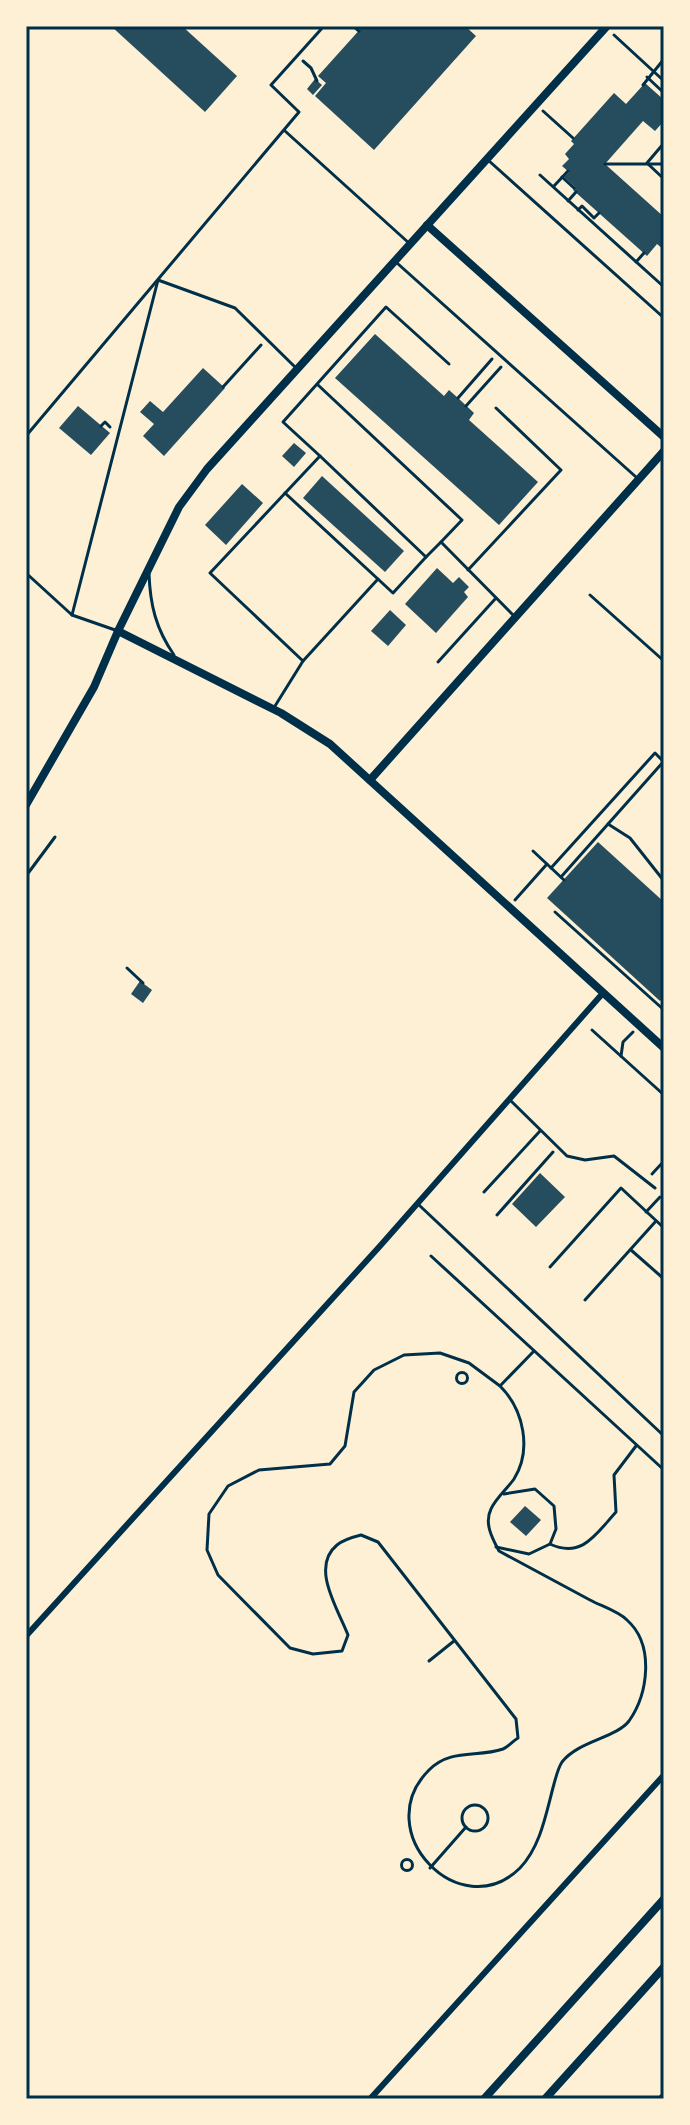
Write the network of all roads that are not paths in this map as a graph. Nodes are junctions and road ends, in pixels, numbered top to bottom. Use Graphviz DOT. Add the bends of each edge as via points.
graph roads {
  1 [pos="324,26"];
  2 [pos="606,27"];
  3 [pos="284,130"];
  4 [pos="487,159"];
  5 [pos="427,225"];
  6 [pos="410,244"];
  7 [pos="395,261"];
  8 [pos="158,280"];
  9 [pos="664,318"];
  10 [pos="449,364"];
  11 [pos="297,368"];
  12 [pos="317,384"];
  13 [pos="496,408"];
  14 [pos="26,436"];
  15 [pos="664,437"];
  16 [pos="664,451"];
  17 [pos="320,456"];
  18 [pos="639,479"];
  19 [pos="285,493"];
  20 [pos="441,542"];
  21 [pos="426,557"];
  22 [pos="149,568"];
  23 [pos="468,570"];
  24 [pos="26,573"];
  25 [pos="378,579"];
  26 [pos="496,598"];
  27 [pos="72,615"];
  28 [pos="515,617"];
  29 [pos="118,631"];
  30 [pos="303,661"];
  31 [pos="179,662"];
  32 [pos="438,662"];
  33 [pos="273,709"];
  34 [pos="370,780"];
  35 [pos="26,805"];
  36 [pos="603,993"];
  37 [pos="664,1048"];
  38 [pos="510,1100"];
  39 [pos="540,1131"];
  40 [pos="655,1188"];
  41 [pos="484,1192"];
  42 [pos="418,1204"];
  43 [pos="664,1436"];
  44 [pos="26,1636"];
  45 [pos="664,1775"];
  46 [pos="664,1899"];
  47 [pos="664,1967"];
  48 [pos="370,2099"];
  49 [pos="484,2099"];
  50 [pos="545,2099"];
  1 -- 3 [label="lane" via="271,85 299,112"];
  2 -- 4 [label="street"];
  3 -- 6 [label="lane"];
  3 -- 8 [label="lane"];
  4 -- 5 [label="street"];
  4 -- 9 [label="lane"];
  5 -- 6 [label="street"];
  5 -- 15 [label="street"];
  6 -- 7 [label="street"];
  7 -- 11 [label="street"];
  7 -- 18 [label="lane"];
  8 -- 11 [label="lane" via="235,308"];
  8 -- 14 [label="lane"];
  8 -- 27 [label="lane"];
  10 -- 12 [label="lane" via="386,307"];
  11 -- 22 [label="street" via="207,469 179,507"];
  12 -- 17 [label="lane" via="283,422"];
  12 -- 20 [label="lane" via="462,520"];
  13 -- 23 [label="lane" via="561,470"];
  16 -- 18 [label="street"];
  17 -- 19 [label="lane"];
  17 -- 21 [label="lane"];
  18 -- 28 [label="street"];
  19 -- 25 [label="lane"];
  19 -- 30 [label="lane" via="210,573"];
  20 -- 21 [label="lane"];
  20 -- 23 [label="lane"];
  21 -- 25 [label="lane" via="393,593"];
  22 -- 29 [label="street"];
  22 -- 31 [label="lane" via="154,618"];
  23 -- 26 [label="lane"];
  24 -- 27 [label="lane"];
  25 -- 30 [label="lane"];
  26 -- 28 [label="lane"];
  26 -- 32 [label="lane"];
  27 -- 29 [label="lane"];
  28 -- 34 [label="street"];
  29 -- 31 [label="street"];
  29 -- 35 [label="street" via="94,687"];
  30 -- 33 [label="lane"];
  31 -- 33 [label="street"];
  33 -- 34 [label="street" via="330,744"];
  34 -- 36 [label="street"];
  36 -- 37 [label="street"];
  36 -- 38 [label="street"];
  38 -- 39 [label="lane"];
  38 -- 42 [label="street"];
  39 -- 40 [label="lane" via="575,1159 614,1156"];
  39 -- 41 [label="lane"];
  42 -- 43 [label="lane"];
  42 -- 44 [label="street"];
  45 -- 48 [label="street"];
  46 -- 49 [label="street"];
  47 -- 50 [label="street"];
}
